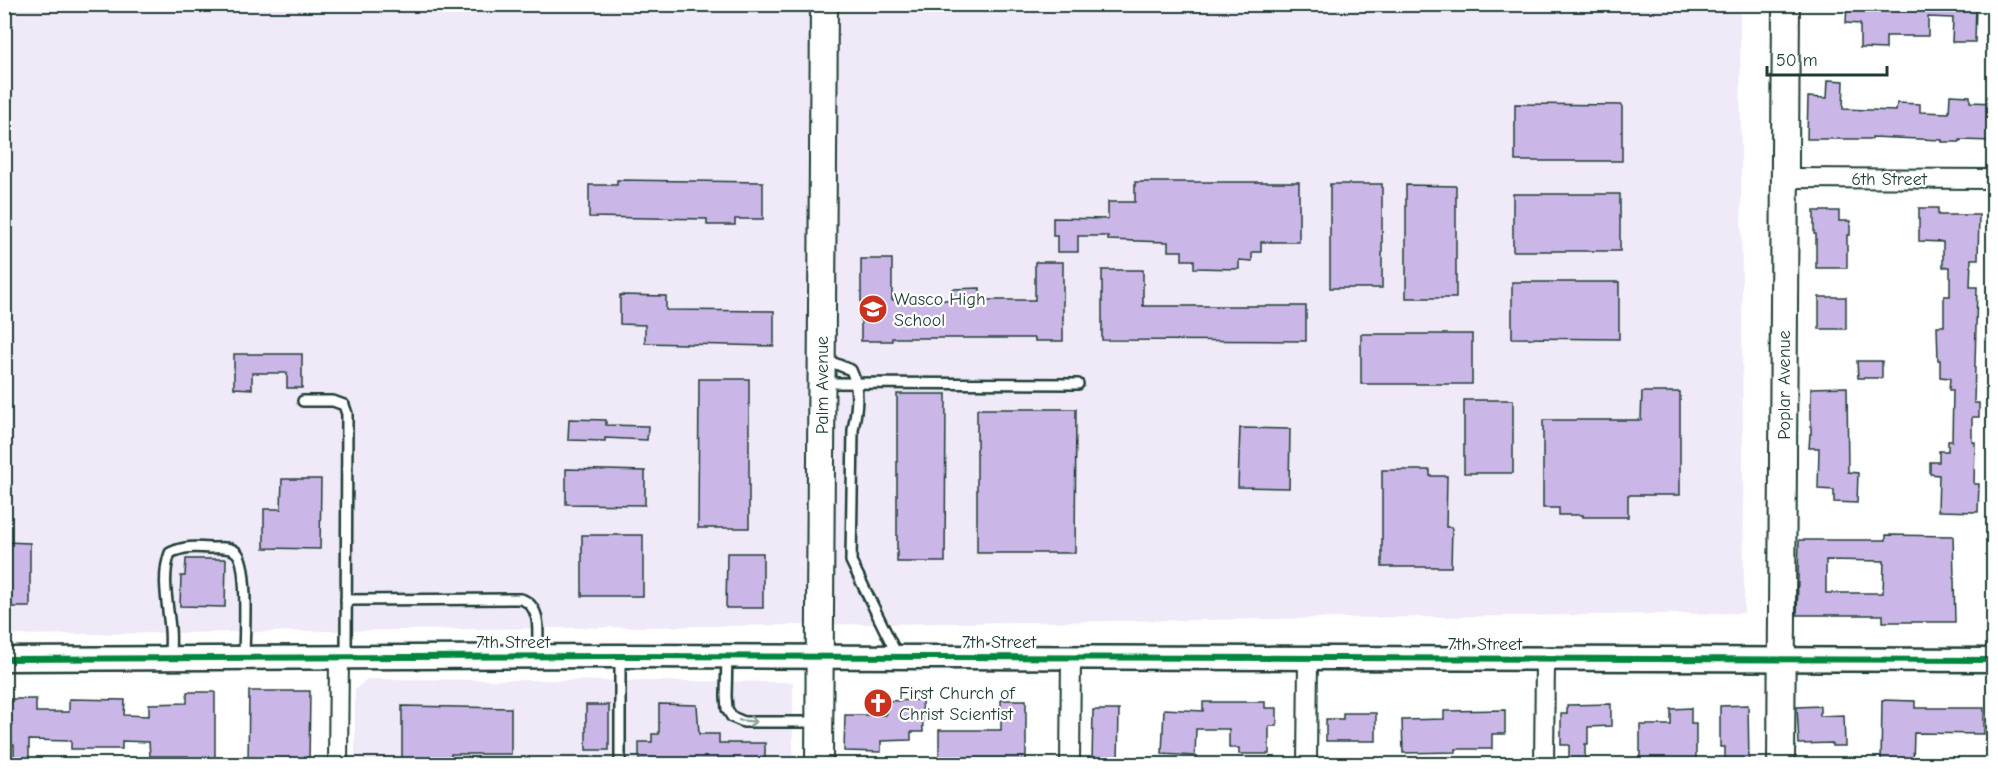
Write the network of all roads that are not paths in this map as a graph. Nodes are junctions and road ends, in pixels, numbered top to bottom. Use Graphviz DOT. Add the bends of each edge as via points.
graph roads {
  1 [pos="824,4"];
  2 [pos="1786,4"];
  3 [pos="1785,178"];
  4 [pos="1994,179"];
  5 [pos="822,371"];
  6 [pos="857,382"];
  7 [pos="1078,384"];
  8 [pos="303,401"];
  9 [pos="346,600"];
  10 [pos="620,656"];
  11 [pos="727,656"];
  12 [pos="537,657"];
  13 [pos="820,657"];
  14 [pos="898,657"];
  15 [pos="1071,657"];
  16 [pos="170,658"];
  17 [pos="244,658"];
  18 [pos="342,658"];
  19 [pos="1308,658"];
  20 [pos="4,659"];
  21 [pos="1545,659"];
  22 [pos="1782,660"];
  23 [pos="1994,660"];
  24 [pos="819,722"];
  25 [pos="338,765"];
  26 [pos="620,765"];
  27 [pos="819,765"];
  28 [pos="1070,765"];
  29 [pos="1307,765"];
  30 [pos="1544,765"];
  31 [pos="1781,765"];
  1 -- 5 [label="main road, Palm Avenue"];
  2 -- 3 [label="main road, Poplar Avenue"];
  3 -- 4 [label="street, 6th Street"];
  3 -- 22 [label="main road, Poplar Avenue"];
  5 -- 6 [label="lane"];
  5 -- 6 [label="lane" via="851,370"];
  5 -- 13 [label="main road, Palm Avenue"];
  6 -- 7 [label="lane"];
  6 -- 14 [label="lane" via="851,561"];
  8 -- 9 [label="lane" via="333,401 344,405 347,414"];
  9 -- 12 [label="lane" via="521,599 532,605 536,614"];
  9 -- 18 [label="lane"];
  10 -- 11 [label="street, 7th Street"];
  10 -- 12 [label="street, 7th Street"];
  10 -- 26 [label="lane"];
  11 -- 13 [label="street, 7th Street"];
  11 -- 24 [label="lane, one-way" via="726,696 732,717 744,722"];
  12 -- 18 [label="street, 7th Street"];
  13 -- 14 [label="street, 7th Street"];
  13 -- 24 [label="main road, Palm Avenue"];
  14 -- 15 [label="street, 7th Street"];
  15 -- 19 [label="street, 7th Street"];
  15 -- 28 [label="street"];
  16 -- 17 [label="street, 7th Street"];
  16 -- 17 [label="lane" via="167,560 170,553 190,547 232,549 239,554 244,578"];
  16 -- 20 [label="street, 7th Street"];
  17 -- 18 [label="street, 7th Street"];
  18 -- 25 [label="street"];
  19 -- 21 [label="street, 7th Street"];
  19 -- 29 [label="street"];
  21 -- 22 [label="street, 7th Street"];
  21 -- 30 [label="street"];
  22 -- 23 [label="street, 7th Street"];
  22 -- 31 [label="main road, Poplar Avenue"];
  24 -- 27 [label="main road, Palm Avenue"];
}
